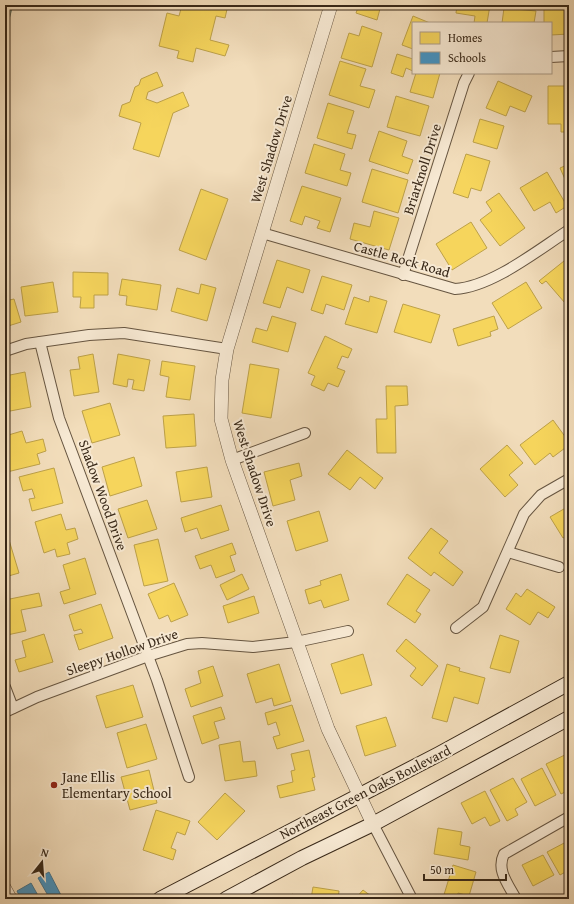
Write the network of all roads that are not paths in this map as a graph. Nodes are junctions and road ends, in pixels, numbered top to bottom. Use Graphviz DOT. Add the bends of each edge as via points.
graph roads {
  1 [pos="331,5"];
  2 [pos="569,56"];
  3 [pos="552,57"];
  4 [pos="468,74"];
  5 [pos="569,230"];
  6 [pos="262,233"];
  7 [pos="403,275"];
  8 [pos="40,342"];
  9 [pos="226,349"];
  10 [pos="5,351"];
  11 [pos="305,433"];
  12 [pos="232,460"];
  13 [pos="569,478"];
  14 [pos="508,552"];
  15 [pos="559,567"];
  16 [pos="456,628"];
  17 [pos="348,630"];
  18 [pos="296,642"];
  19 [pos="148,656"];
  20 [pos="569,683"];
  21 [pos="5,687"];
  22 [pos="9,710"];
  23 [pos="569,718"];
  24 [pos="189,777"];
  25 [pos="358,795"];
  26 [pos="569,817"];
  27 [pos="373,824"];
  28 [pos="5,881"];
  29 [pos="15,899"];
  30 [pos="160,899"];
  31 [pos="226,899"];
  32 [pos="412,899"];
  33 [pos="516,899"];
  1 -- 6 [label="street, West Shadow Drive"];
  2 -- 3 [label="street"];
  4 -- 7 [label="street, Briarknoll Drive"];
  5 -- 7 [label="street, Castle Rock Road" via="497,276 464,288 442,286"];
  6 -- 7 [label="street, Castle Rock Road"];
  6 -- 9 [label="street, West Shadow Drive"];
  8 -- 9 [label="street" via="124,333"];
  8 -- 10 [label="street"];
  8 -- 19 [label="street, Shadow Wood Drive" via="59,418"];
  9 -- 12 [label="street, West Shadow Drive" via="221,419"];
  11 -- 12 [label="street"];
  12 -- 18 [label="street, West Shadow Drive"];
  13 -- 14 [label="street" via="541,495 524,514"];
  14 -- 15 [label="street"];
  14 -- 16 [label="street" via="483,608"];
  17 -- 18 [label="street, Sleepy Hollow Drive"];
  18 -- 19 [label="street, Sleepy Hollow Drive" via="253,647 187,644"];
  18 -- 25 [label="street, West Shadow Drive" via="328,729"];
  19 -- 22 [label="street, Sleepy Hollow Drive"];
  19 -- 24 [label="street, Shadow Wood Drive"];
  20 -- 25 [label="main road, Northeast Green Oaks Boulevard"];
  21 -- 22 [label="street"];
  23 -- 27 [label="main road, Northeast Green Oaks Boulevard"];
  25 -- 27 [label="street, West Shadow Drive"];
  25 -- 30 [label="main road, Northeast Green Oaks Boulevard"];
  26 -- 33 [label="street" via="504,854 501,872"];
  27 -- 31 [label="main road, Northeast Green Oaks Boulevard"];
  27 -- 32 [label="street"];
  28 -- 29 [label="lane"];
}
